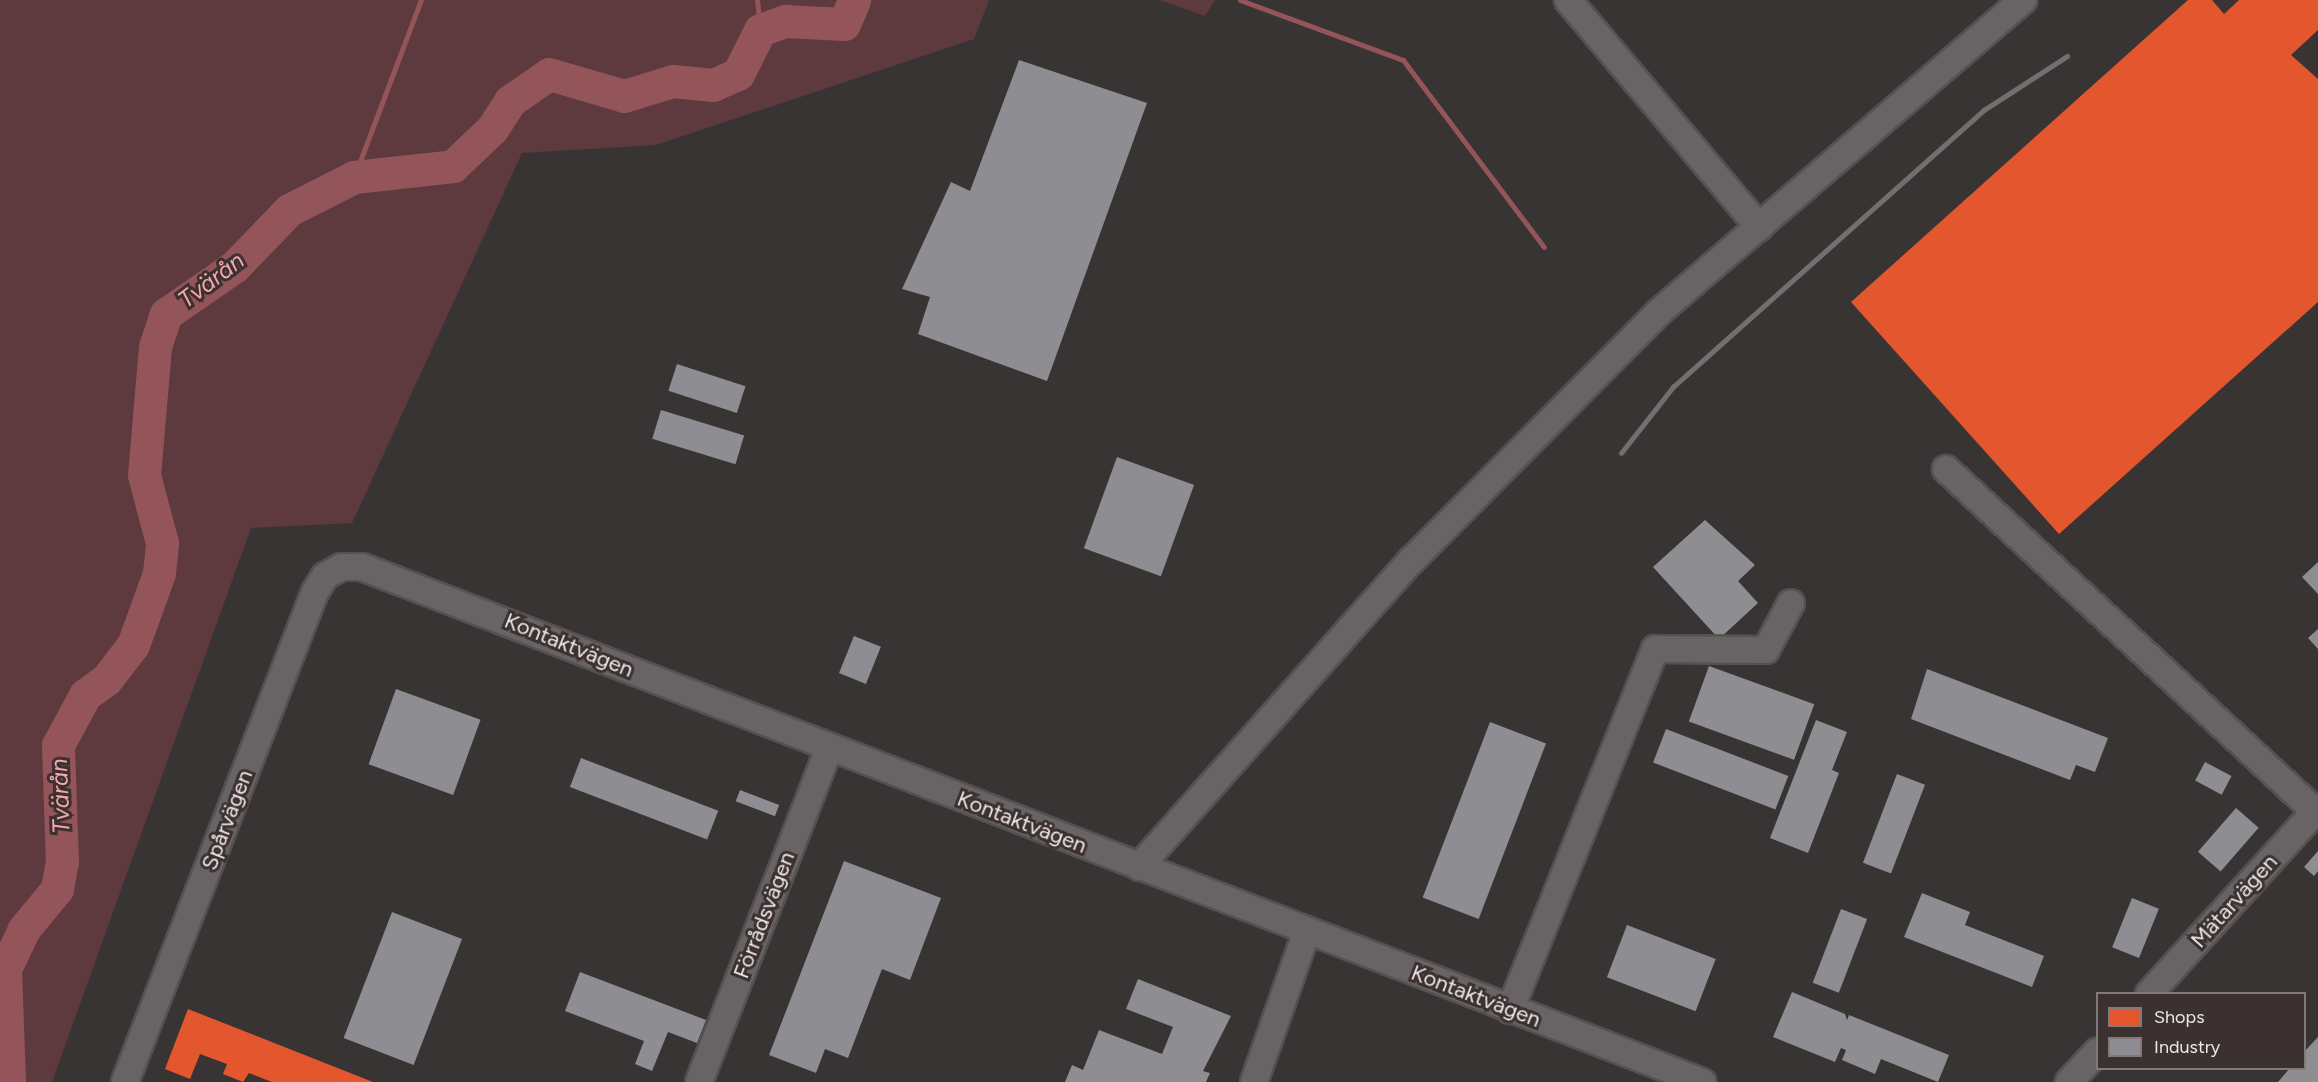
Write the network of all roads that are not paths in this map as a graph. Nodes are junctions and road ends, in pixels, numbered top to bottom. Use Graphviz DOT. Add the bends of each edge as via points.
graph roads {
  1 [pos="1568,0"];
  2 [pos="2023,0"];
  3 [pos="1759,226"];
  4 [pos="1947,469"];
  5 [pos="342,567"];
  6 [pos="1791,603"];
  7 [pos="829,748"];
  8 [pos="2317,809"];
  9 [pos="1139,867"];
  10 [pos="1307,932"];
  11 [pos="2151,992"];
  12 [pos="1510,1010"];
  13 [pos="2096,1052"];
  14 [pos="125,1082"];
  15 [pos="699,1082"];
  16 [pos="1254,1082"];
  17 [pos="1702,1082"];
  18 [pos="2069,1082"];
  1 -- 3 [label="street"];
  2 -- 3 [label="street"];
  3 -- 9 [label="street" via="1658,313 1412,560"];
  4 -- 8 [label="street"];
  5 -- 7 [label="street, Kontaktvägen" via="382,571"];
  5 -- 14 [label="street, Spårvägen" via="325,576 315,592"];
  6 -- 12 [label="street" via="1766,650 1655,649"];
  7 -- 9 [label="street, Kontaktvägen"];
  7 -- 15 [label="street, Förrådsvägen"];
  8 -- 11 [label="street, Mätarvägen"];
  9 -- 10 [label="street, Kontaktvägen"];
  10 -- 12 [label="street, Kontaktvägen"];
  10 -- 16 [label="street"];
  12 -- 17 [label="street, Kontaktvägen"];
  13 -- 18 [label="street"];
}
